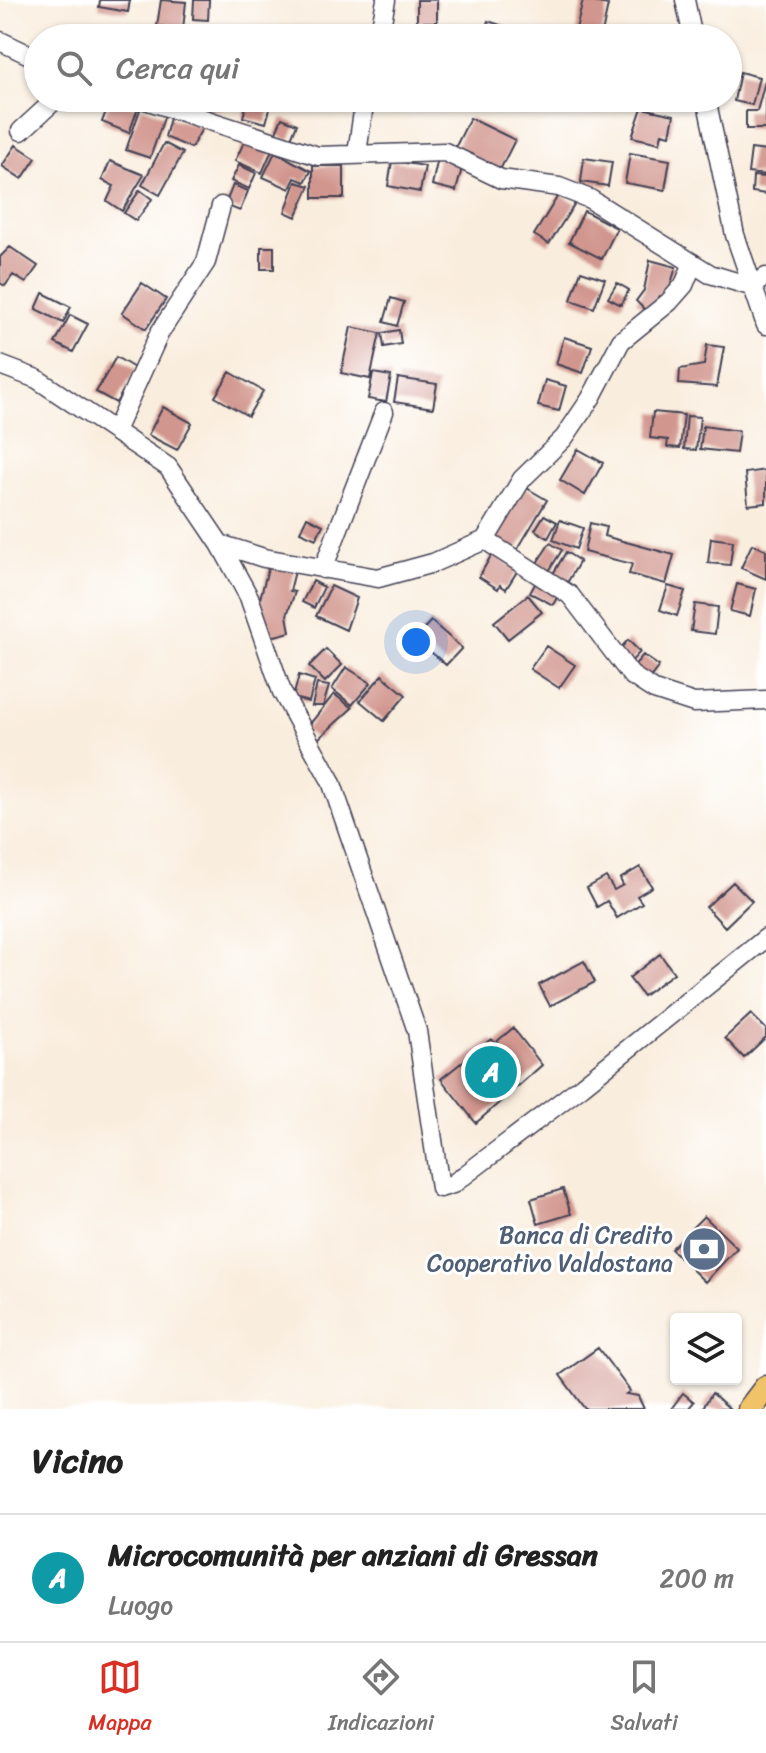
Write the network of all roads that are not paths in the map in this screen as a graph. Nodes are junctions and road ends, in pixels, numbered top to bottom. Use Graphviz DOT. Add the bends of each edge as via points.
graph roads {
  1 [pos="386,0"];
  2 [pos="685,0"];
  3 [pos="382,24"];
  4 [pos="690,24"];
  5 [pos="0,41"];
  6 [pos="24,52"];
  7 [pos="42,112"];
  8 [pos="182,112"];
  9 [pos="363,112"];
  10 [pos="709,112"];
  11 [pos="21,131"];
  12 [pos="357,153"];
  13 [pos="221,206"];
  14 [pos="693,263"];
  15 [pos="758,281"];
  16 [pos="766,325"];
  17 [pos="0,365"];
  18 [pos="384,412"];
  19 [pos="115,431"];
  20 [pos="485,540"];
  21 [pos="220,544"];
  22 [pos="323,569"];
  23 [pos="766,700"];
  24 [pos="766,938"];
  25 [pos="766,1388"];
  26 [pos="750,1409"];
  1 -- 3 [label="street"];
  2 -- 4 [label="street"];
  5 -- 6 [label="street"];
  7 -- 11 [label="street"];
  8 -- 12 [label="street" via="318,156"];
  9 -- 12 [label="street"];
  10 -- 15 [label="street" via="735,235"];
  12 -- 14 [label="street" via="445,152 501,179 559,187 590,199"];
  13 -- 19 [label="street" via="206,262 160,332"];
  14 -- 15 [label="street" via="710,274"];
  14 -- 20 [label="street" via="669,302 621,341 564,438 522,479"];
  15 -- 16 [label="street"];
  17 -- 19 [label="street" via="37,379"];
  18 -- 22 [label="street"];
  19 -- 21 [label="street" via="168,467"];
  20 -- 22 [label="street" via="433,563 378,578"];
  20 -- 23 [label="street" via="570,595 631,675 654,690 694,703"];
  21 -- 22 [label="street"];
  21 -- 24 [label="street" via="249,597 282,692 331,781 417,1031 440,1188 453,1184 582,1086"];
  25 -- 26 [label="main road"];
}
